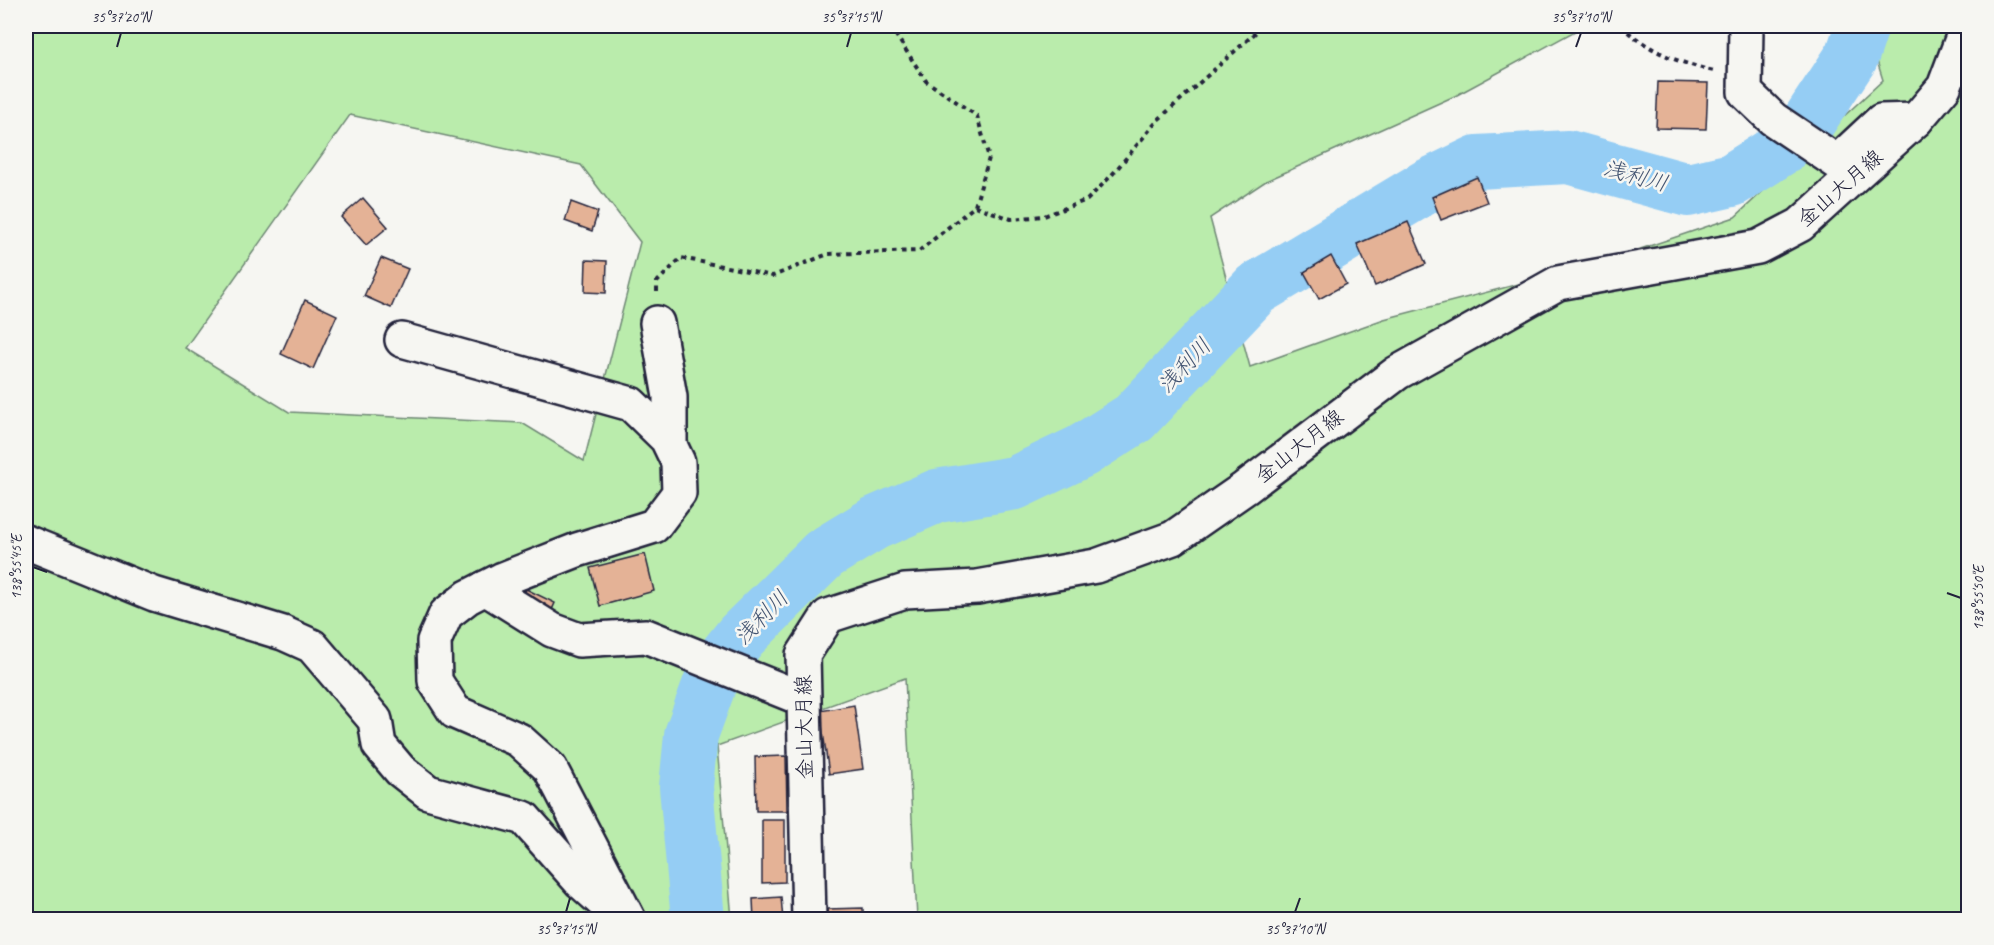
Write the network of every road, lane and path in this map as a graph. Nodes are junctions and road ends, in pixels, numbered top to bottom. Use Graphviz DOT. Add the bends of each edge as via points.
graph roads {
  1 [pos="890,26"];
  2 [pos="1263,26"];
  3 [pos="1621,26"];
  4 [pos="1746,26"];
  5 [pos="1967,26"];
  6 [pos="1744,77"];
  7 [pos="1916,120"];
  8 [pos="975,206"];
  9 [pos="657,323"];
  10 [pos="402,340"];
  11 [pos="670,444"];
  12 [pos="26,542"];
  13 [pos="485,588"];
  14 [pos="790,694"];
  15 [pos="616,920"];
  16 [pos="629,920"];
  17 [pos="809,920"];
  1 -- 8 [label="path" via="926,81 977,116 989,158"];
  2 -- 8 [label="path" via="1158,120 1087,200 1044,216 1011,219"];
  3 -- 6 [label="path" via="1642,45 1683,64"];
  4 -- 6 [label="street"];
  5 -- 7 [label="street, 金山大月線" via="1944,87"];
  6 -- 7 [label="street" via="1745,92 1773,119 1837,162 1881,121"];
  7 -- 14 [label="street, 金山大月線" via="1800,225 1758,247 1557,283 1396,373 1173,538 1096,566 977,586 905,591 828,616 803,655"];
  8 -- 9 [label="path" via="919,251 828,254 773,276 681,258 657,282"];
  9 -- 11 [label="street" via="670,397"];
  10 -- 11 [label="street" via="614,397 632,404"];
  11 -- 13 [label="street" via="678,462 679,493 654,526 576,550"];
  12 -- 15 [label="street" via="154,594 283,633 312,646 375,720 379,746 400,770 428,792 524,818 581,882 611,909"];
  13 -- 14 [label="street" via="552,630 579,640 646,636"];
  13 -- 16 [label="street" via="446,614 434,641 435,681 455,712 519,740 549,768"];
  14 -- 17 [label="street, 金山大月線"];
}
